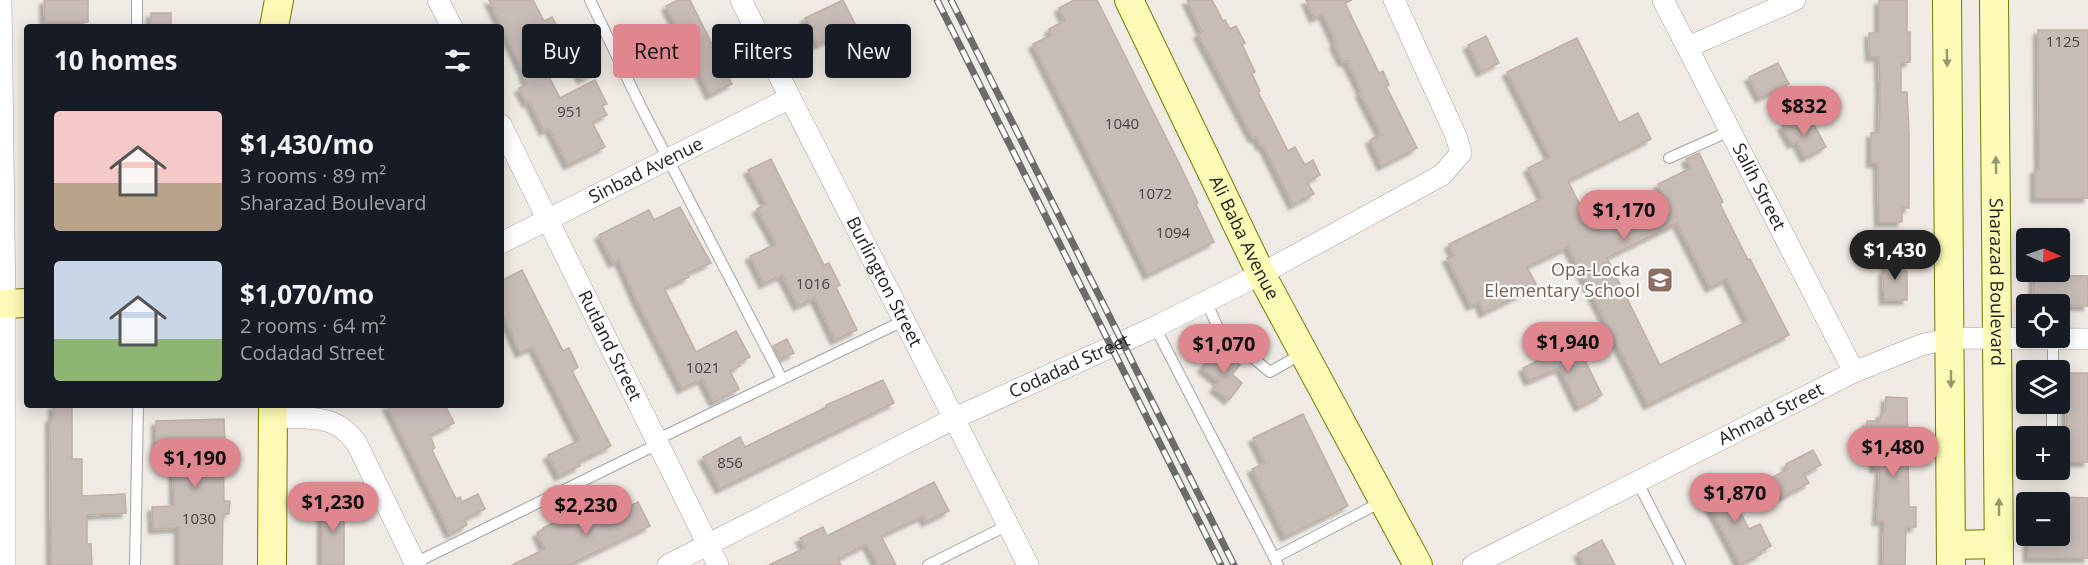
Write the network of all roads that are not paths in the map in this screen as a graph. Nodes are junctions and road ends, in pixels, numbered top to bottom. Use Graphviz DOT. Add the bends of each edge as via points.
graph roads {
  1 [pos="1,0"];
  2 [pos="137,0"];
  3 [pos="279,0"];
  4 [pos="438,0"];
  5 [pos="590,0"];
  6 [pos="741,0"];
  7 [pos="1129,0"];
  8 [pos="1394,0"];
  9 [pos="1663,0"];
  10 [pos="1795,0"];
  11 [pos="1947,0"];
  12 [pos="1994,0"];
  13 [pos="137,24"];
  14 [pos="275,24"];
  15 [pos="450,24"];
  16 [pos="1688,47"];
  17 [pos="790,98"];
  18 [pos="1730,130"];
  19 [pos="504,131"];
  20 [pos="1669,158"];
  21 [pos="670,160"];
  22 [pos="548,220"];
  23 [pos="504,242"];
  24 [pos="1261,274"];
  25 [pos="1206,302"];
  26 [pos="11,304"];
  27 [pos="903,321"];
  28 [pos="1155,327"];
  29 [pos="1951,338"];
  30 [pos="1998,338"];
  31 [pos="2016,338"];
  32 [pos="2070,339"];
  33 [pos="2088,339"];
  34 [pos="1304,353"];
  35 [pos="1854,372"];
  36 [pos="782,379"];
  37 [pos="138,408"];
  38 [pos="273,411"];
  39 [pos="955,418"];
  40 [pos="657,442"];
  41 [pos="1637,481"];
  42 [pos="1384,501"];
  43 [pos="1008,525"];
  44 [pos="708,546"];
  45 [pos="1951,555"];
  46 [pos="1999,555"];
  47 [pos="1276,561"];
  48 [pos="416,564"];
  49 [pos="5,565"];
  50 [pos="135,565"];
  51 [pos="272,565"];
  52 [pos="668,565"];
  53 [pos="718,565"];
  54 [pos="928,565"];
  55 [pos="1028,565"];
  56 [pos="1418,565"];
  57 [pos="1473,565"];
  58 [pos="1680,565"];
  1 -- 26 [label="street"];
  2 -- 13 [label="lane"];
  3 -- 14 [label="street"];
  4 -- 15 [label="street"];
  5 -- 21 [label="lane"];
  6 -- 17 [label="street, Burlington Street"];
  7 -- 24 [label="street, Ali Baba Avenue"];
  8 -- 24 [label="street, Codadad Street" via="1461,153 1442,175"];
  9 -- 16 [label="street, Salih Street"];
  10 -- 16 [label="street"];
  11 -- 29 [label="street, one-way"];
  30 -- 12 [label="street, Sharazad Boulevard, one-way"];
  16 -- 18 [label="street, Salih Street"];
  17 -- 21 [label="street, Sinbad Avenue"];
  17 -- 27 [label="street, Burlington Street"];
  18 -- 20 [label="lane"];
  18 -- 35 [label="street, Salih Street"];
  19 -- 22 [label="street, Rutland Street"];
  21 -- 22 [label="street, Sinbad Avenue"];
  21 -- 36 [label="lane"];
  22 -- 23 [label="street, Sinbad Avenue"];
  22 -- 40 [label="street, Rutland Street"];
  24 -- 25 [label="street, Codadad Street"];
  24 -- 34 [label="street, Ali Baba Avenue"];
  25 -- 28 [label="street, Codadad Street"];
  25 -- 34 [label="lane" via="1219,330 1270,372"];
  26 -- 49 [label="street"];
  27 -- 36 [label="lane"];
  27 -- 39 [label="street, Burlington Street"];
  28 -- 39 [label="street, Codadad Street"];
  28 -- 47 [label="lane"];
  29 -- 30 [label="street, Ahmad Street"];
  29 -- 35 [label="street, Ahmad Street" via="1921,345"];
  29 -- 45 [label="street, one-way"];
  30 -- 31 [label="street, Ahmad Street"];
  46 -- 30 [label="street, Sharazad Boulevard, one-way"];
  32 -- 33 [label="street, Ahmad Street"];
  34 -- 42 [label="street, Ali Baba Avenue"];
  35 -- 41 [label="street, Ahmad Street"];
  36 -- 40 [label="lane"];
  37 -- 50 [label="lane"];
  38 -- 48 [label="street" via="327,420 347,431"];
  38 -- 51 [label="street"];
  39 -- 43 [label="street, Burlington Street"];
  39 -- 44 [label="street, Codadad Street"];
  40 -- 44 [label="street, Rutland Street"];
  40 -- 48 [label="lane"];
  41 -- 57 [label="street, Ahmad Street"];
  41 -- 58 [label="lane"];
  42 -- 47 [label="lane"];
  42 -- 56 [label="street, Ali Baba Avenue"];
  43 -- 54 [label="lane"];
  43 -- 55 [label="street, Burlington Street"];
  44 -- 52 [label="street, Codadad Street"];
  44 -- 53 [label="street, Rutland Street"];
  45 -- 46 [label="street"];
}
